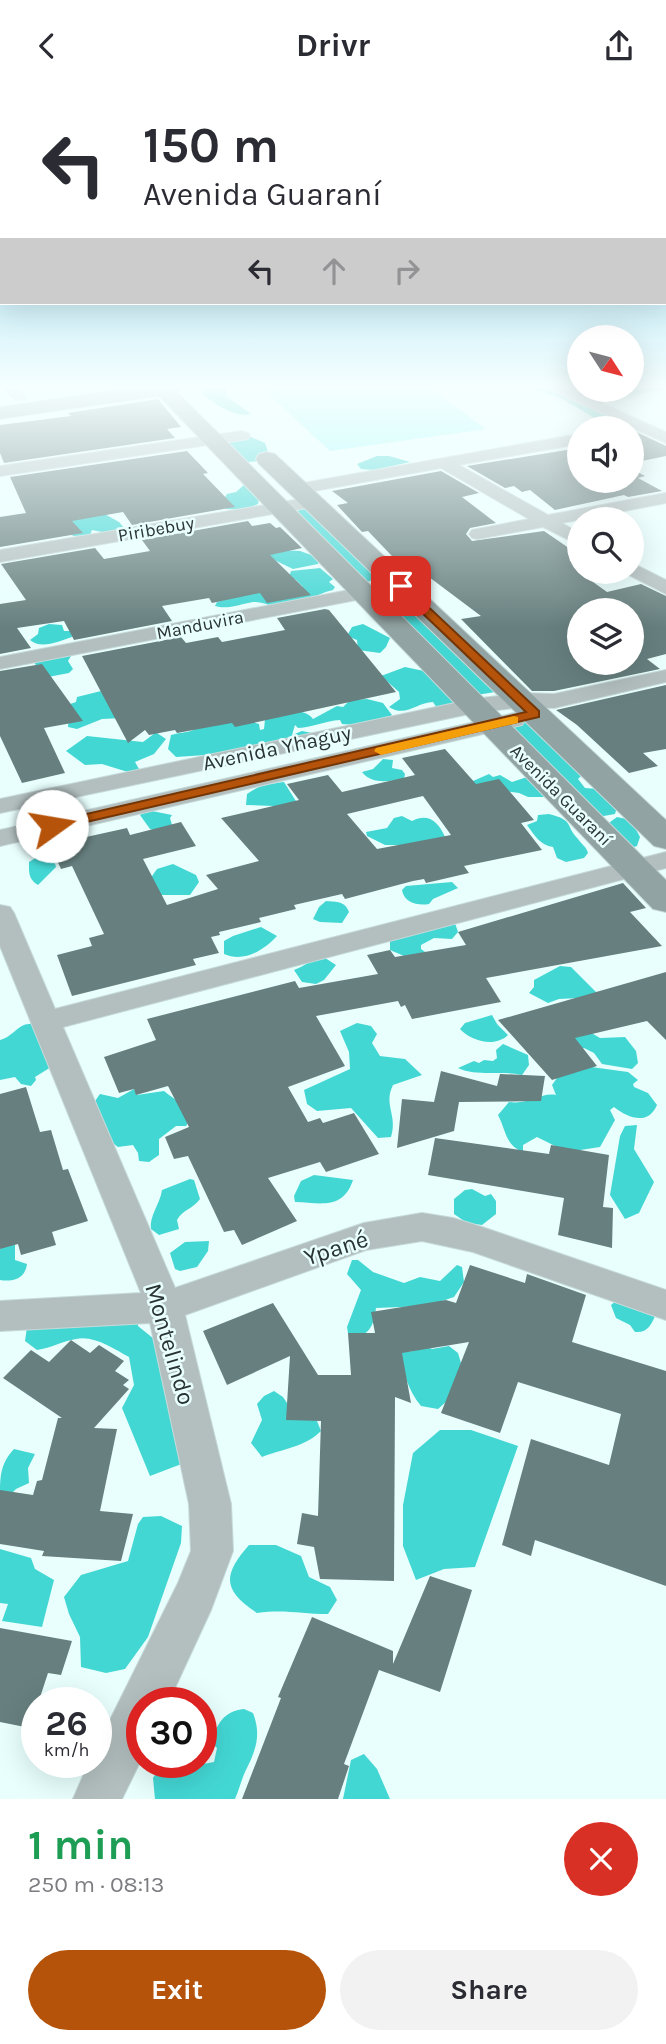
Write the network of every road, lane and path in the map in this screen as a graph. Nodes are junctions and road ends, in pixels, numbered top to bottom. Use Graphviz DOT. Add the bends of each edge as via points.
graph roads {
  1 [pos="23,468"];
  2 [pos="252,468"];
  3 [pos="269,468"];
  4 [pos="419,468"];
  5 [pos="451,468"];
  6 [pos="0,471"];
  7 [pos="666,498"];
  8 [pos="296,499"];
  9 [pos="543,520"];
  10 [pos="567,533"];
  11 [pos="478,534"];
  12 [pos="0,556"];
  13 [pos="644,576"];
  14 [pos="401,586"];
  15 [pos="666,588"];
  16 [pos="363,593"];
  17 [pos="0,663"];
  18 [pos="666,675"];
  19 [pos="537,705"];
  20 [pos="483,716"];
  21 [pos="0,806"];
  22 [pos="0,838"];
  23 [pos="666,838"];
  24 [pos="650,864"];
  25 [pos="666,901"];
  26 [pos="0,913"];
  27 [pos="44,1022"];
  28 [pos="666,1305"];
  29 [pos="165,1307"];
  30 [pos="0,1316"];
  31 [pos="152,1687"];
  32 [pos="126,1740"];
  33 [pos="97,1799"];
  1 -- 6 [label="street"];
  2 -- 8 [label="main road, Avenida Guaraní"];
  3 -- 8 [label="main road, Avenida Guaraní"];
  4 -- 8 [label="street, Piribebuy"];
  5 -- 9 [label="street"];
  7 -- 9 [label="street"];
  8 -- 12 [label="street, Piribebuy"];
  8 -- 14 [label="main road, Avenida Guaraní"];
  8 -- 16 [label="main road, Avenida Guaraní"];
  9 -- 10 [label="street"];
  9 -- 11 [label="street"];
  13 -- 15 [label="street"];
  14 -- 16 [label="street, Manduvira"];
  14 -- 19 [label="main road, Avenida Guaraní"];
  16 -- 17 [label="street, Manduvira"];
  16 -- 20 [label="main road, Avenida Guaraní"];
  18 -- 19 [label="street, Avenida Yhaguy"];
  19 -- 20 [label="street, Avenida Yhaguy"];
  19 -- 23 [label="main road, Avenida Guaraní"];
  20 -- 21 [label="street, Avenida Yhaguy"];
  20 -- 22 [label="street, Avenida Yhaguy"];
  20 -- 24 [label="main road, Avenida Guaraní"];
  24 -- 25 [label="main road, Avenida Guaraní"];
  24 -- 27 [label="street"];
  26 -- 27 [label="street, Montelindo"];
  27 -- 29 [label="street, Montelindo"];
  28 -- 29 [label="street, Ypané" via="472,1238 422,1227 364,1237"];
  29 -- 30 [label="street, Ypané"];
  29 -- 31 [label="street, Montelindo" via="210,1503 212,1551"];
  32 -- 33 [label="street, Montelindo"];
}
